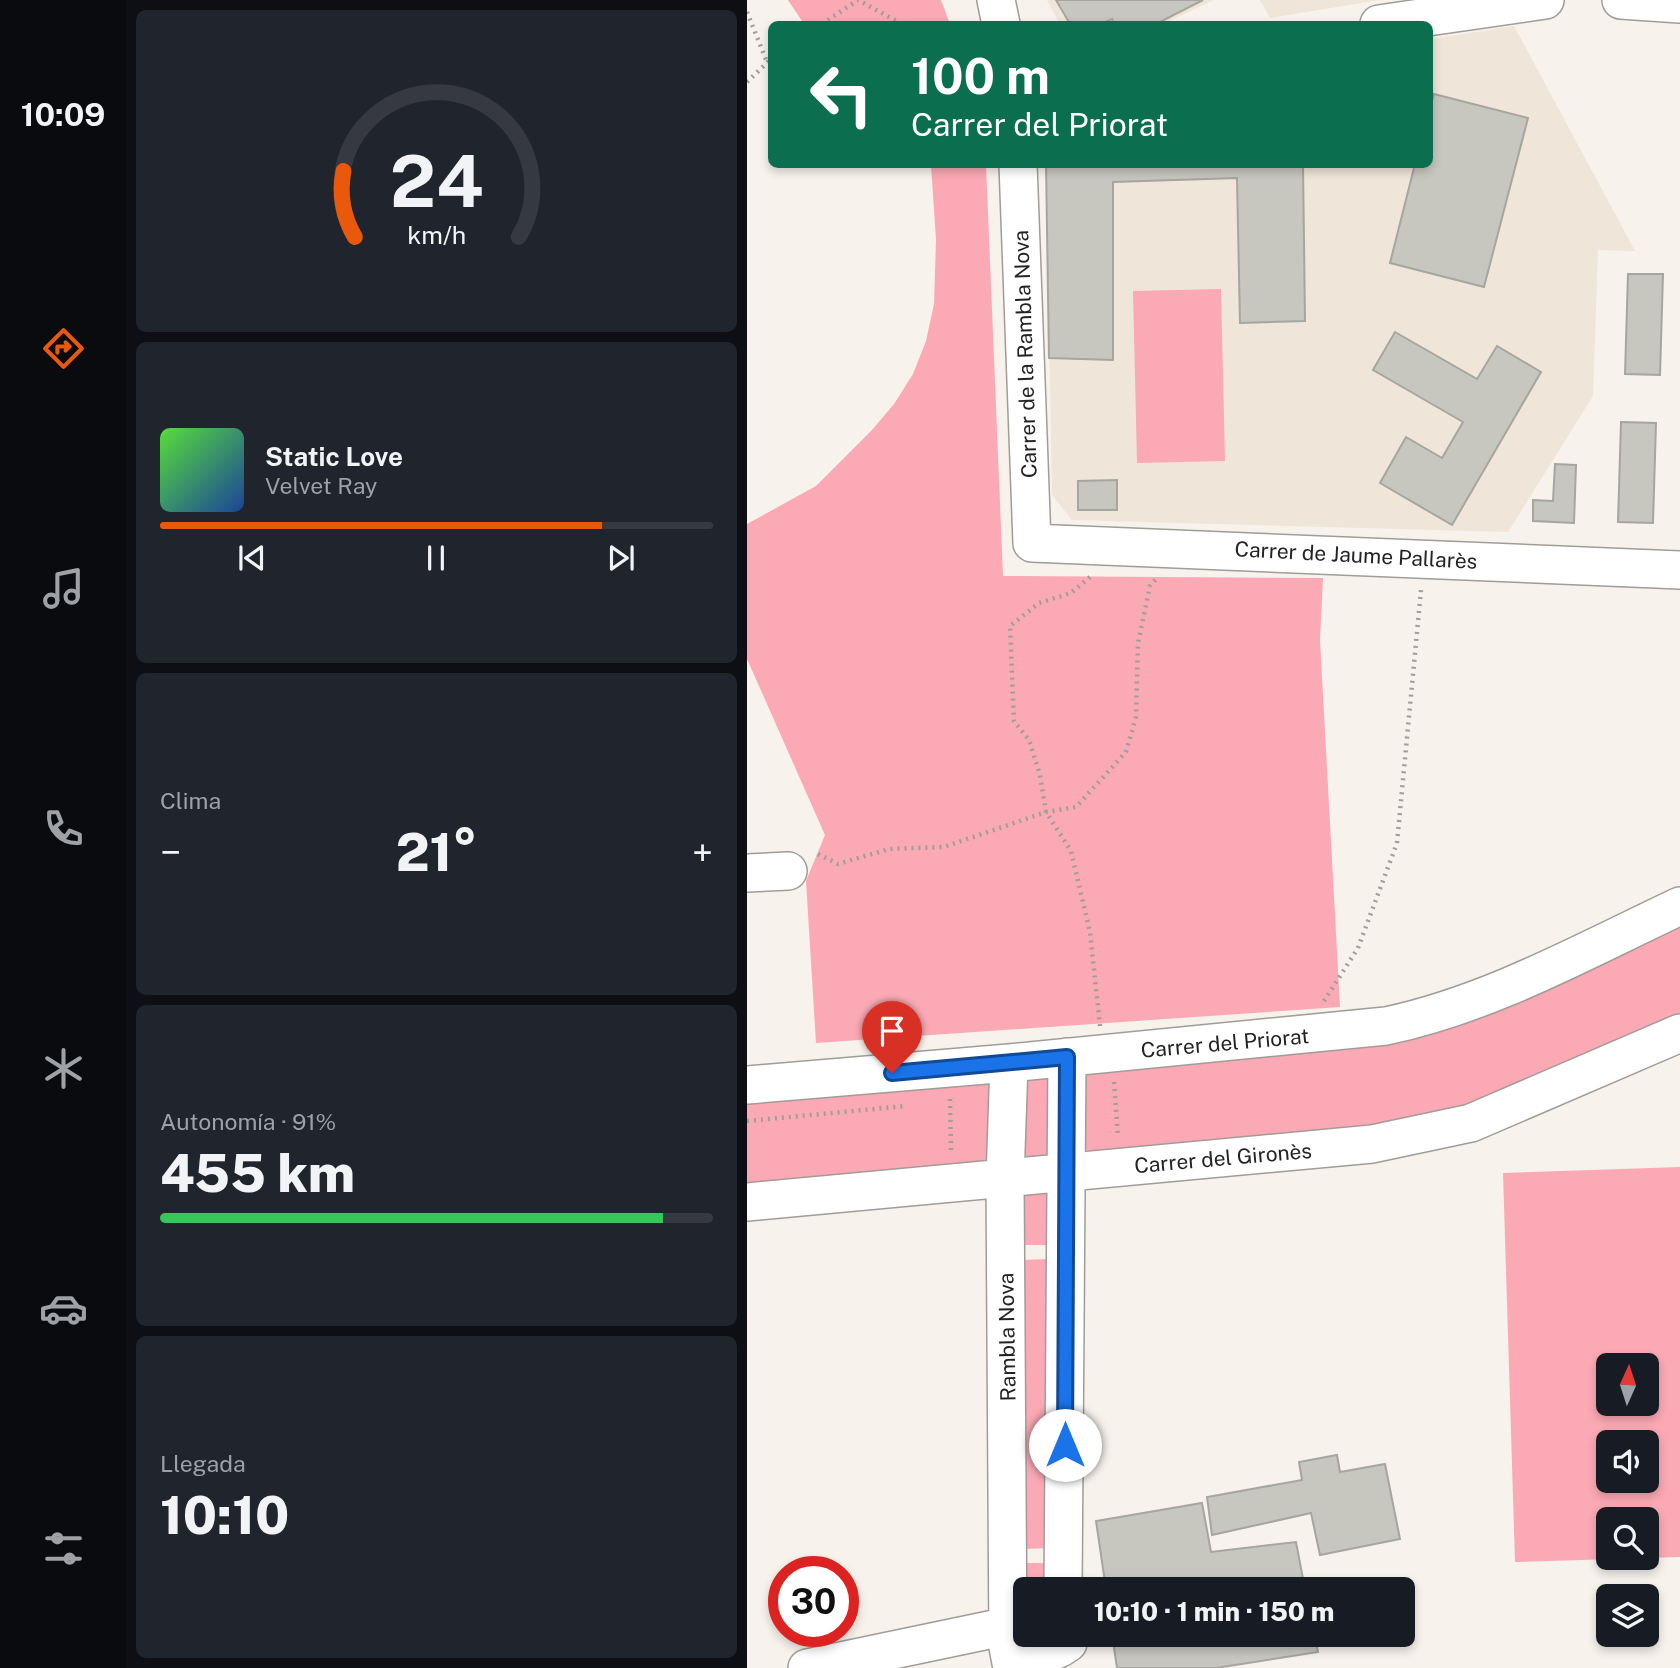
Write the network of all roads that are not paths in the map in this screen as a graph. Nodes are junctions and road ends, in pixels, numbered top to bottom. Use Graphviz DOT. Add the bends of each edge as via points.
graph roads {
  1 [pos="996,0"];
  2 [pos="1545,0"];
  3 [pos="1621,0"];
  4 [pos="1680,4"];
  5 [pos="1000,21"];
  6 [pos="1400,21"];
  7 [pos="1018,168"];
  8 [pos="1032,543"];
  9 [pos="1680,570"];
  10 [pos="803,862"];
  11 [pos="747,873"];
  12 [pos="1680,906"];
  13 [pos="1680,1033"];
  14 [pos="1067,1057"];
  15 [pos="1009,1063"];
  16 [pos="747,1085"];
  17 [pos="1069,1173"];
  18 [pos="1005,1179"];
  19 [pos="747,1202"];
  20 [pos="1063,1577"];
  21 [pos="1013,1631"];
  22 [pos="1019,1647"];
  23 [pos="1069,1648"];
  24 [pos="807,1668"];
  1 -- 5 [label="street"];
  2 -- 6 [label="street"];
  3 -- 4 [label="street"];
  7 -- 8 [label="street, Carrer de la Rambla Nova"];
  8 -- 9 [label="street, Carrer de Jaume Pallarès"];
  10 -- 11 [label="street"];
  12 -- 14 [label="street, Carrer del Priorat" via="1492,996 1421,1019 1351,1032"];
  13 -- 17 [label="street, Carrer del Gironès" via="1471,1123 1422,1135 1372,1144"];
  14 -- 15 [label="street, Carrer del Priorat"];
  14 -- 17 [label="street"];
  15 -- 16 [label="street, Carrer del Priorat"];
  15 -- 18 [label="street, Rambla Nova"];
  17 -- 18 [label="street, Carrer del Gironès"];
  17 -- 20 [label="street"];
  18 -- 19 [label="street, Carrer del Gironès"];
  18 -- 21 [label="street, Rambla Nova"];
  21 -- 24 [label="street"];
  22 -- 23 [label="street" via="1022,1654"];
}
